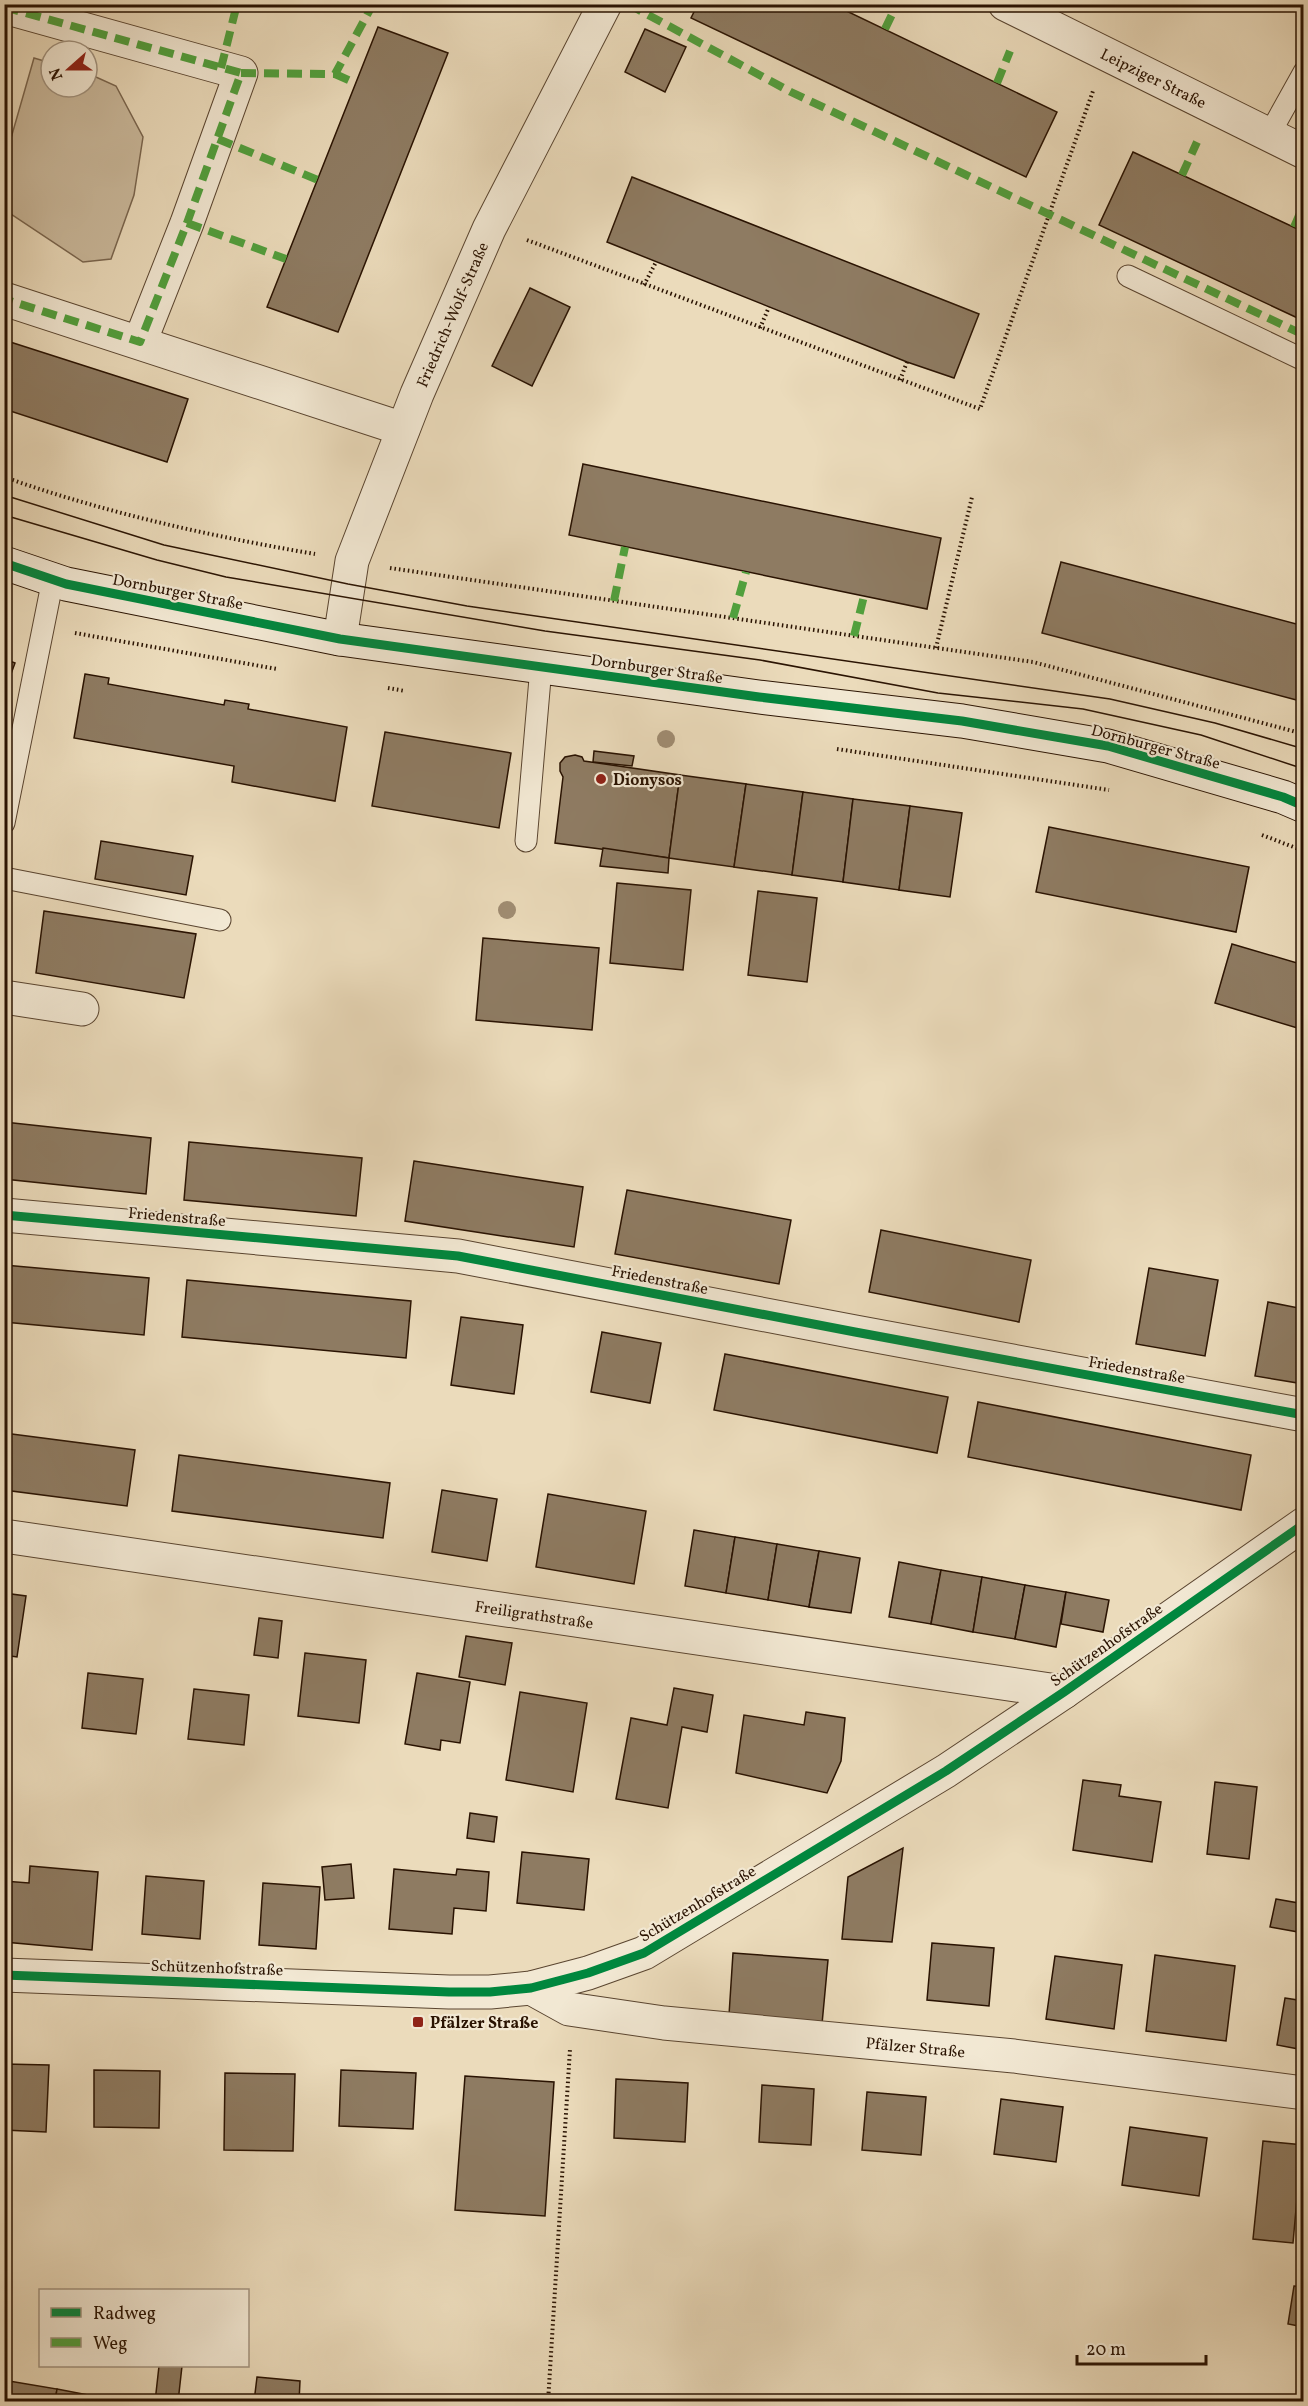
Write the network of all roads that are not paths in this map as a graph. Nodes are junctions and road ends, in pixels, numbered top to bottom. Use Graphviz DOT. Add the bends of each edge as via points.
graph roads {
  1 [pos="605,4"];
  2 [pos="1005,4"];
  3 [pos="4,7"];
  4 [pos="1304,72"];
  5 [pos="1269,135"];
  6 [pos="1304,152"];
  7 [pos="1128,276"];
  8 [pos="4,299"];
  9 [pos="140,342"];
  10 [pos="1304,360"];
  11 [pos="403,429"];
  12 [pos="4,564"];
  13 [pos="53,579"];
  14 [pos="340,639"];
  15 [pos="541,667"];
  16 [pos="1304,807"];
  17 [pos="4,823"];
  18 [pos="526,841"];
  19 [pos="4,878"];
  20 [pos="220,920"];
  21 [pos="4,997"];
  22 [pos="82,1009"];
  23 [pos="4,1215"];
  24 [pos="1304,1415"];
  25 [pos="1304,1524"];
  26 [pos="4,1536"];
  27 [pos="1064,1692"];
  28 [pos="4,1975"];
  29 [pos="531,1988"];
  30 [pos="1304,2093"];
  1 -- 11 [label="street, Friedrich-Wolf-Straße" via="489,229"];
  2 -- 5 [label="street, Leipziger Straße"];
  3 -- 9 [label="street" via="242,73"];
  4 -- 5 [label="lane"];
  5 -- 6 [label="street, Leipziger Straße"];
  7 -- 10 [label="lane"];
  8 -- 9 [label="street"];
  9 -- 11 [label="street"];
  11 -- 14 [label="street, Friedrich-Wolf-Straße" via="352,561"];
  12 -- 13 [label="street, Dornburger Straße"];
  13 -- 14 [label="street, Dornburger Straße"];
  13 -- 17 [label="lane"];
  14 -- 15 [label="street, Dornburger Straße"];
  15 -- 16 [label="street, Dornburger Straße" via="962,721 1097,744 1283,797"];
  15 -- 18 [label="lane"];
  19 -- 20 [label="lane"];
  21 -- 22 [label="street"];
  23 -- 24 [label="street, Friedenstraße" via="458,1256"];
  25 -- 27 [label="street, Schützenhofstraße"];
  26 -- 27 [label="street, Freiligrathstraße"];
  27 -- 29 [label="street, Schützenhofstraße" via="946,1771 644,1953"];
  28 -- 29 [label="street, Schützenhofstraße" via="449,1992"];
  29 -- 30 [label="street, Pfälzer Straße" via="569,2009 664,2023 1014,2056"];
}
